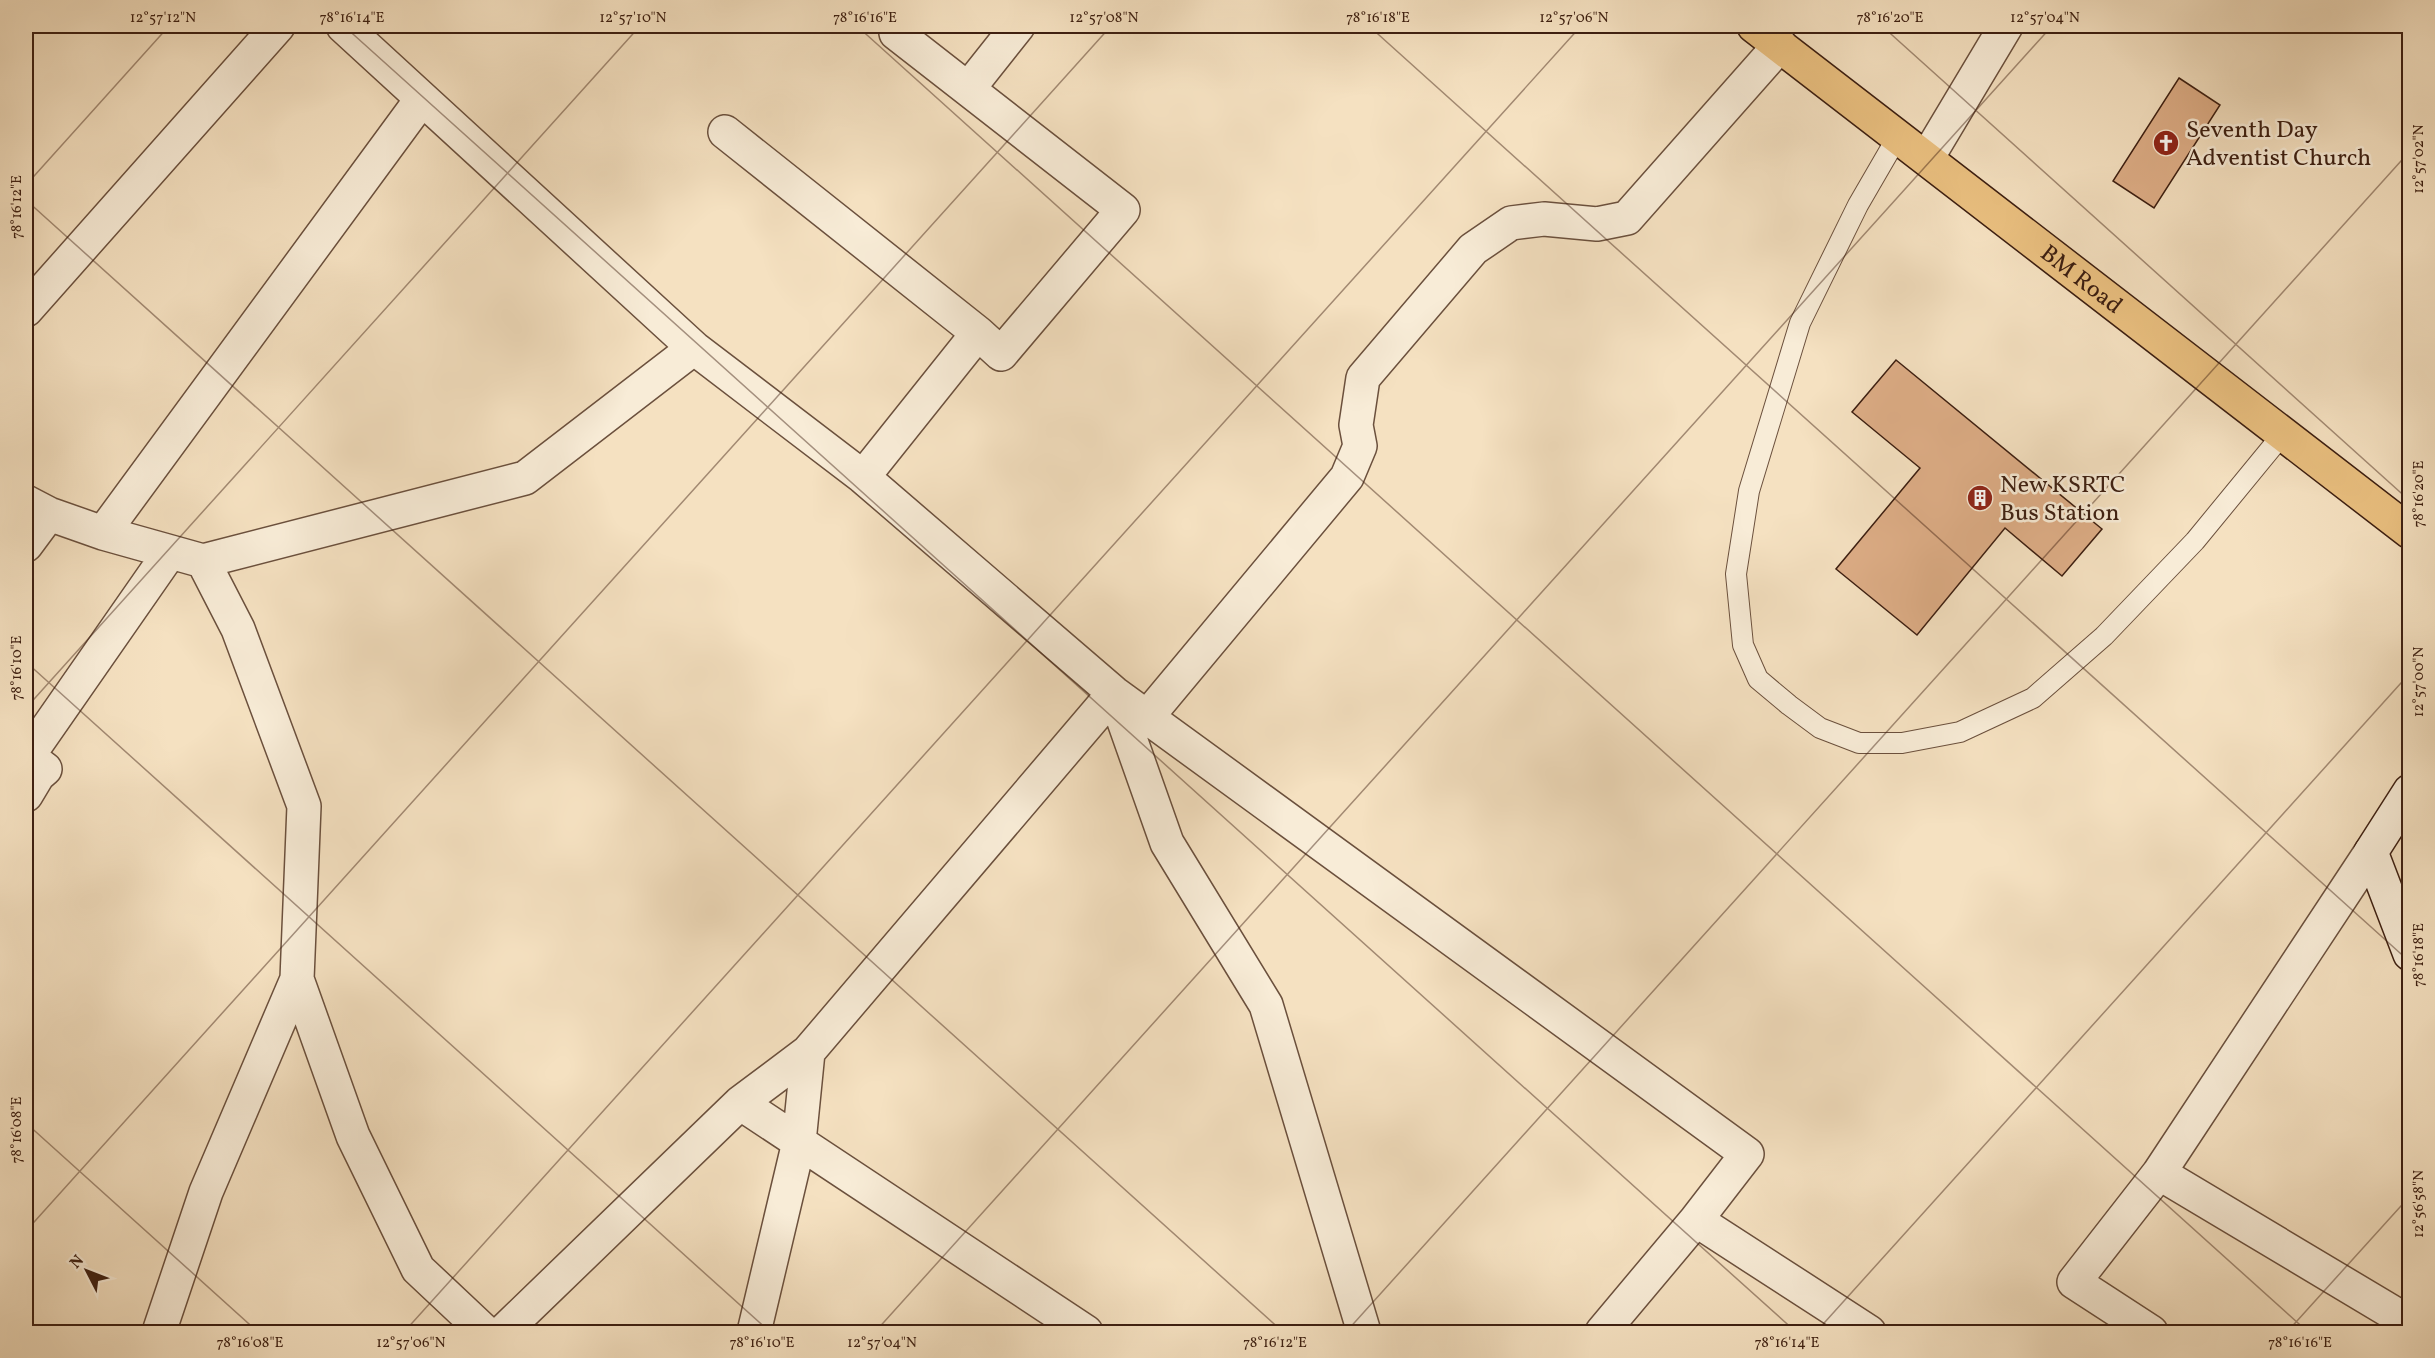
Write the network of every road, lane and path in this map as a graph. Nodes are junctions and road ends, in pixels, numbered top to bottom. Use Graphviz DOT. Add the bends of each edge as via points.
graph roads {
  1 [pos="278,26"];
  2 [pos="343,26"];
  3 [pos="1018,26"];
  4 [pos="1754,26"];
  5 [pos="2006,26"];
  6 [pos="896,33"];
  7 [pos="1780,45"];
  8 [pos="968,89"];
  9 [pos="421,100"];
  10 [pos="725,132"];
  11 [pos="1898,136"];
  12 [pos="1927,158"];
  13 [pos="26,310"];
  14 [pos="978,333"];
  15 [pos="694,348"];
  16 [pos="2282,435"];
  17 [pos="863,477"];
  18 [pos="37,508"];
  19 [pos="2409,532"];
  20 [pos="103,533"];
  21 [pos="26,545"];
  22 [pos="170,552"];
  23 [pos="203,561"];
  24 [pos="1114,693"];
  25 [pos="1147,717"];
  26 [pos="2409,791"];
  27 [pos="26,795"];
  28 [pos="2371,852"];
  29 [pos="2409,954"];
  30 [pos="297,980"];
  31 [pos="808,1052"];
  32 [pos="740,1103"];
  33 [pos="799,1142"];
  34 [pos="2159,1173"];
  35 [pos="1696,1220"];
  36 [pos="2409,1323"];
  37 [pos="1614,1329"];
  38 [pos="159,1332"];
  39 [pos="484,1332"];
  40 [pos="503,1332"];
  41 [pos="754,1332"];
  42 [pos="1086,1332"];
  43 [pos="1364,1332"];
  44 [pos="1580,1332"];
  45 [pos="1869,1332"];
  46 [pos="2151,1332"];
  1 -- 13 [label="street"];
  2 -- 9 [label="street"];
  3 -- 8 [label="street"];
  4 -- 7 [label="main road, BM Road"];
  5 -- 12 [label="street"];
  6 -- 8 [label="street"];
  7 -- 11 [label="main road, BM Road"];
  7 -- 25 [label="street" via="1627,218 1597,224 1544,219 1511,224 1473,249 1364,378 1356,425 1360,446 1347,477"];
  8 -- 14 [label="street" via="1123,210 1001,354"];
  9 -- 15 [label="street"];
  9 -- 20 [label="street"];
  10 -- 14 [label="street"];
  11 -- 12 [label="main road, BM Road"];
  11 -- 16 [label="lane" via="1858,205 1800,323 1749,491 1736,574 1743,645 1758,679 1789,705 1820,728 1859,743 1902,743 1960,732 2033,698 2104,636 2195,541"];
  12 -- 16 [label="main road, BM Road"];
  14 -- 17 [label="street"];
  15 -- 17 [label="street"];
  15 -- 23 [label="street" via="525,478"];
  16 -- 19 [label="main road, BM Road"];
  17 -- 24 [label="street"];
  18 -- 20 [label="street"];
  18 -- 21 [label="street"];
  20 -- 22 [label="street"];
  22 -- 23 [label="street"];
  22 -- 27 [label="street" via="28,756 45,769"];
  23 -- 30 [label="street" via="238,629 304,806"];
  24 -- 25 [label="street"];
  24 -- 31 [label="street"];
  24 -- 43 [label="street" via="1167,843 1266,1005"];
  25 -- 35 [label="street" via="1747,1154"];
  26 -- 28 [label="street"];
  28 -- 29 [label="street"];
  28 -- 34 [label="street"];
  30 -- 38 [label="street" via="206,1192"];
  30 -- 39 [label="street" via="353,1136 418,1269"];
  31 -- 32 [label="street"];
  31 -- 33 [label="street"];
  32 -- 33 [label="street"];
  32 -- 40 [label="street"];
  33 -- 41 [label="street"];
  33 -- 42 [label="street"];
  34 -- 36 [label="street"];
  34 -- 46 [label="street" via="2074,1282"];
  35 -- 37 [label="street"];
  35 -- 45 [label="street"];
  37 -- 44 [label="street"];
}
